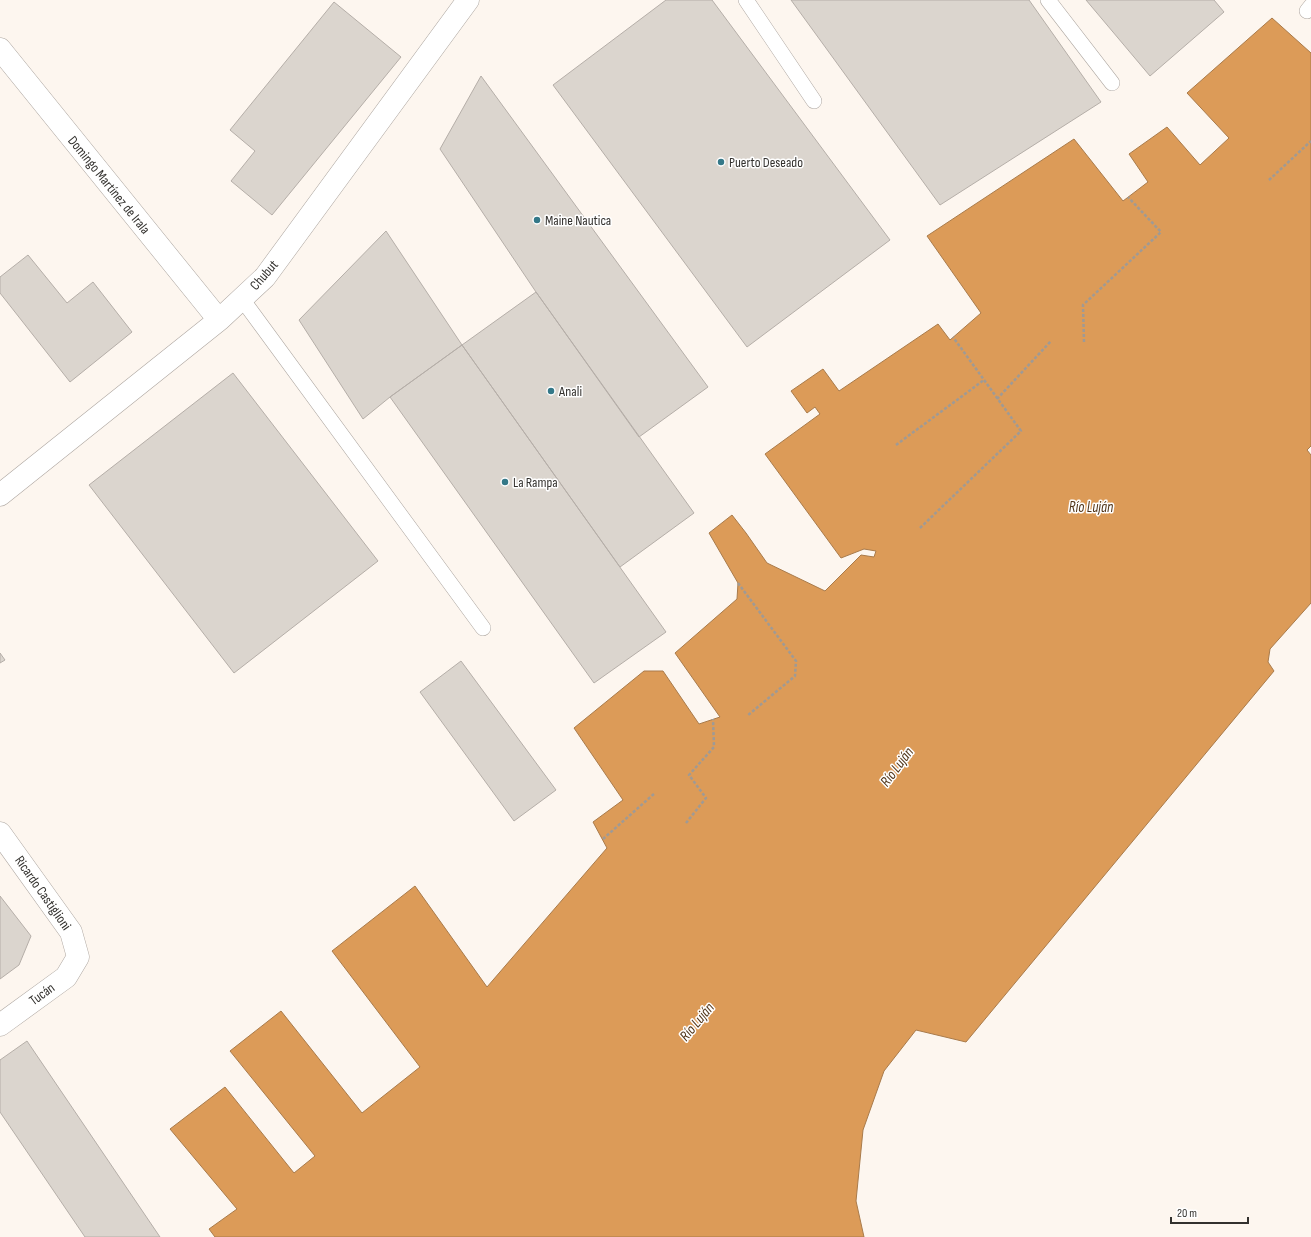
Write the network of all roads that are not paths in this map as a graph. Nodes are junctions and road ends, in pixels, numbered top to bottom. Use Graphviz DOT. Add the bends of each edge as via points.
graph roads {
  1 [pos="468,0"];
  2 [pos="746,0"];
  3 [pos="1048,0"];
  4 [pos="0,50"];
  5 [pos="1112,83"];
  6 [pos="814,101"];
  7 [pos="242,299"];
  8 [pos="219,320"];
  9 [pos="0,495"];
  10 [pos="483,628"];
  11 [pos="0,833"];
  12 [pos="78,957"];
  13 [pos="0,1025"];
  1 -- 7 [label="street, Chubut" via="265,277"];
  2 -- 6 [label="lane"];
  3 -- 5 [label="lane"];
  4 -- 8 [label="street, Domingo Martínez de Irala"];
  7 -- 8 [label="street, Chubut"];
  7 -- 10 [label="lane"];
  8 -- 9 [label="street, Chubut"];
  11 -- 12 [label="street, Ricardo Castiglioni" via="71,932"];
  12 -- 13 [label="street, Tucán" via="66,977"];
}
